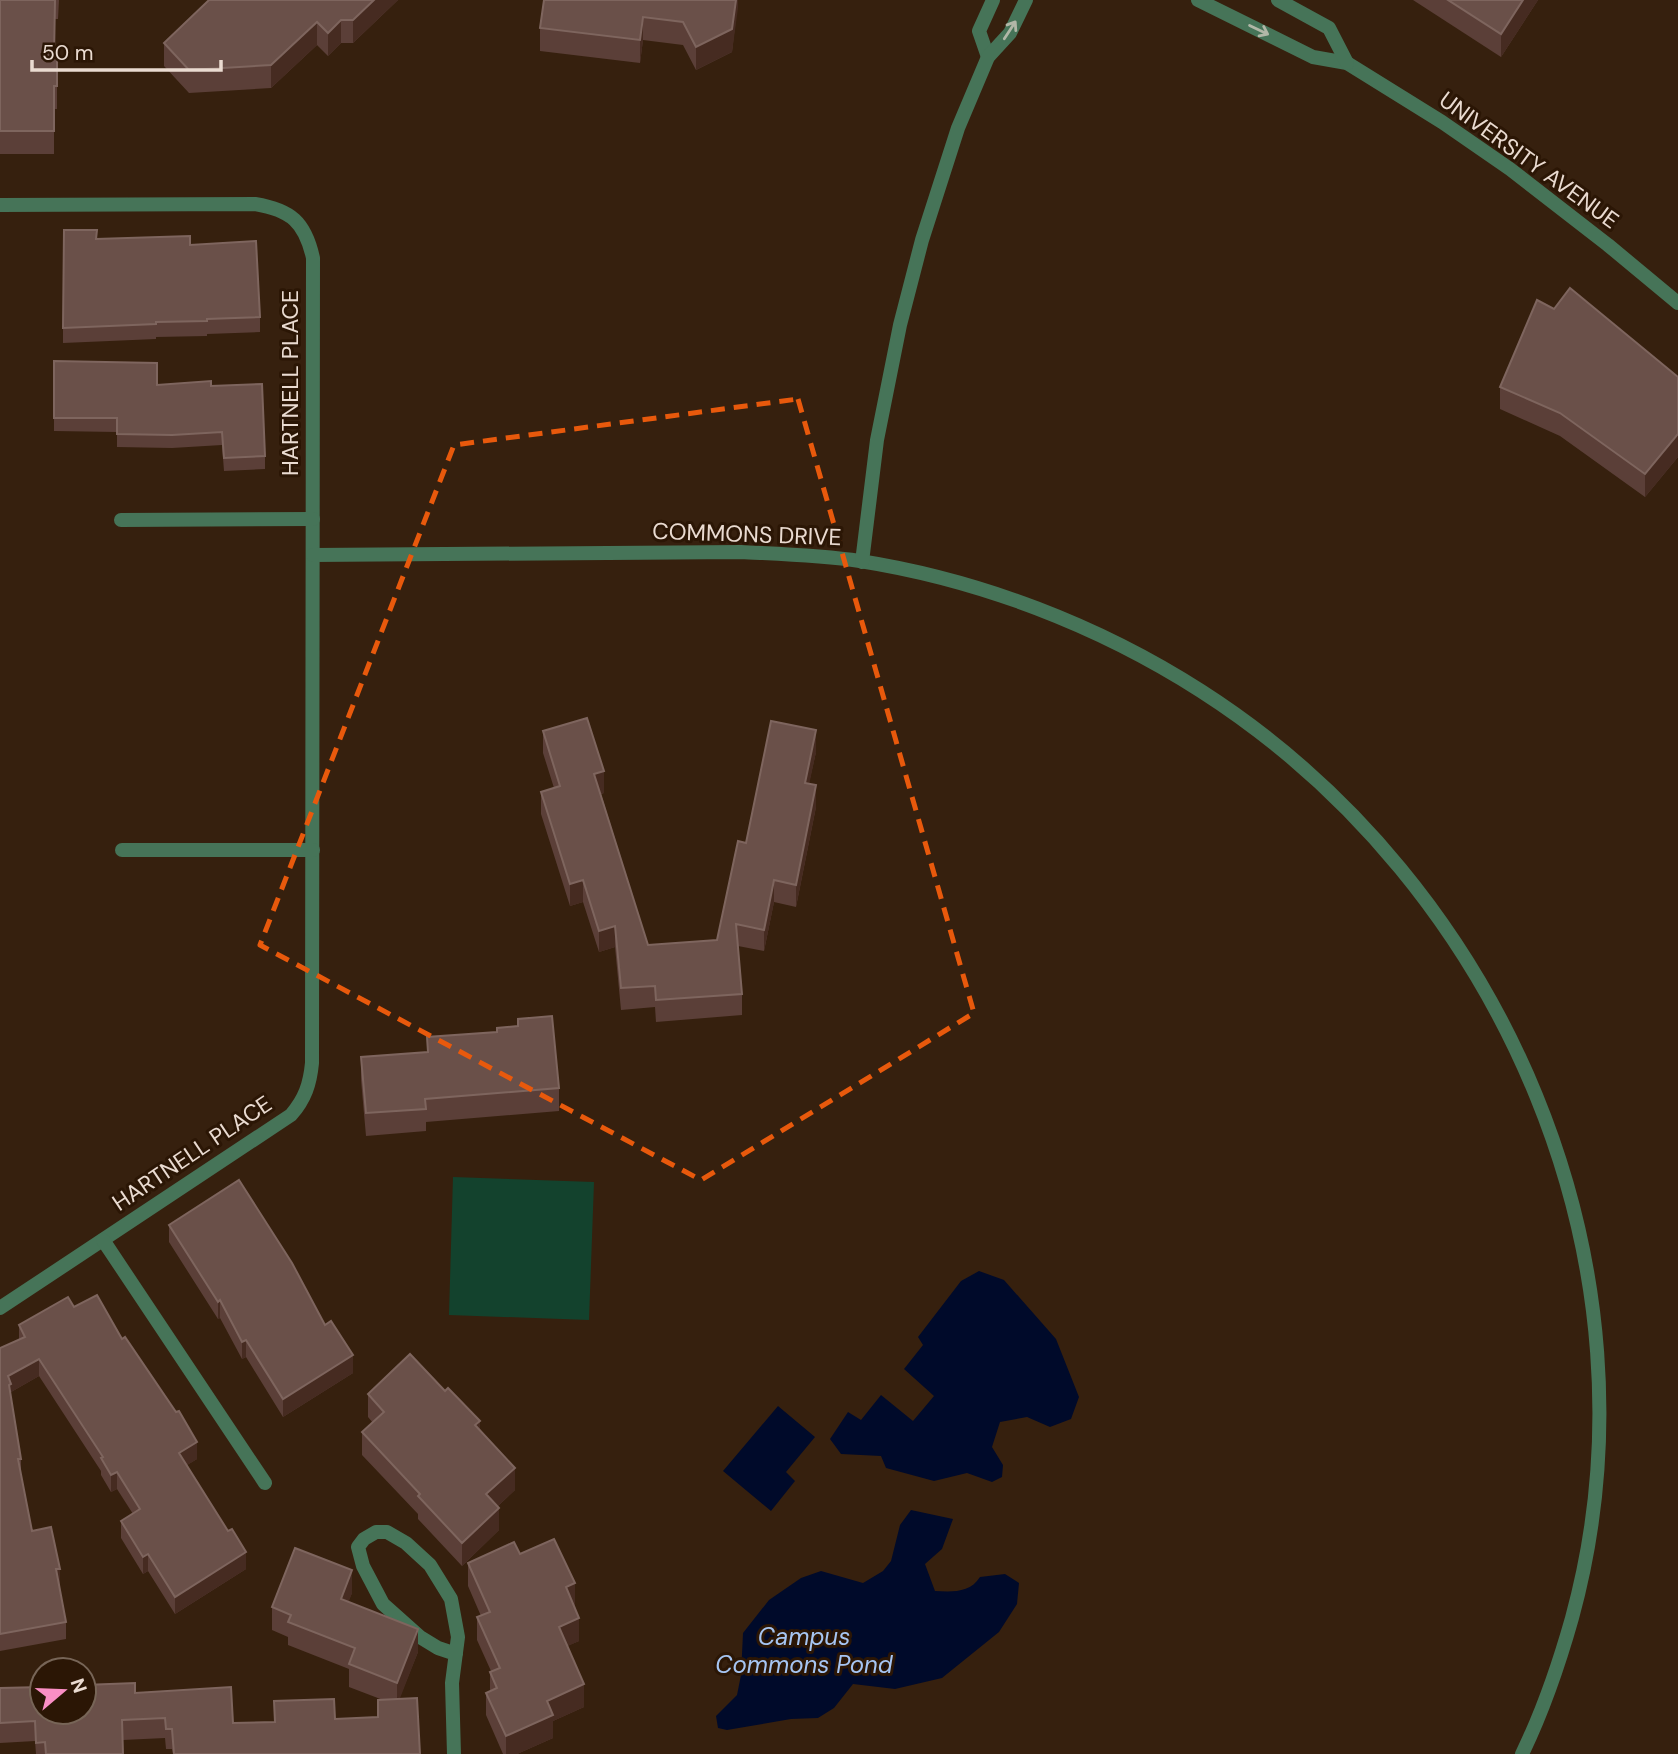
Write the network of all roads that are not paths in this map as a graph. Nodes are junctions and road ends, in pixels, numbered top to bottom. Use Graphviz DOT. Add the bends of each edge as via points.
graph roads {
  1 [pos="993,0"];
  2 [pos="1026,0"];
  3 [pos="1198,0"];
  4 [pos="1278,0"];
  5 [pos="988,57"];
  6 [pos="1347,63"];
  7 [pos="0,205"];
  8 [pos="1678,303"];
  9 [pos="313,519"];
  10 [pos="121,520"];
  11 [pos="313,555"];
  12 [pos="862,562"];
  13 [pos="122,850"];
  14 [pos="313,850"];
  15 [pos="103,1240"];
  16 [pos="0,1308"];
  17 [pos="265,1483"];
  18 [pos="456,1654"];
  19 [pos="454,1754"];
  20 [pos="1522,1754"];
  1 -- 5 [label="street" via="979,31"];
  5 -- 2 [label="street, one-way" via="1010,33"];
  3 -- 6 [label="street, UNIVERSITY AVENUE, one-way" via="1313,57"];
  4 -- 6 [label="street" via="1329,28"];
  5 -- 12 [label="street" via="958,128 900,325 877,440"];
  6 -- 8 [label="street, UNIVERSITY AVENUE" via="1510,170"];
  7 -- 9 [label="street, HARTNELL PLACE" via="255,204 285,212 301,226 313,258"];
  9 -- 10 [label="street"];
  9 -- 11 [label="street, HARTNELL PLACE"];
  11 -- 12 [label="street, COMMONS DRIVE" via="741,552"];
  11 -- 14 [label="street, HARTNELL PLACE"];
  12 -- 20 [label="street, COMMONS DRIVE" via="952,581 1067,620 1149,660 1252,726 1337,800 1405,873 1469,963 1505,1026 1553,1138 1571,1196 1589,1277 1600,1388 1592,1527 1581,1581 1559,1662"];
  13 -- 14 [label="street"];
  14 -- 15 [label="street, HARTNELL PLACE" via="313,1063 302,1103 291,1115"];
  15 -- 16 [label="street, HARTNELL PLACE"];
  15 -- 17 [label="street, HARTNELL PLACE"];
  18 -- 18 [label="street" via="458,1637 451,1599 430,1565 387,1532 365,1539 358,1547 363,1566 383,1604 420,1637"];
  18 -- 19 [label="street"];
}
